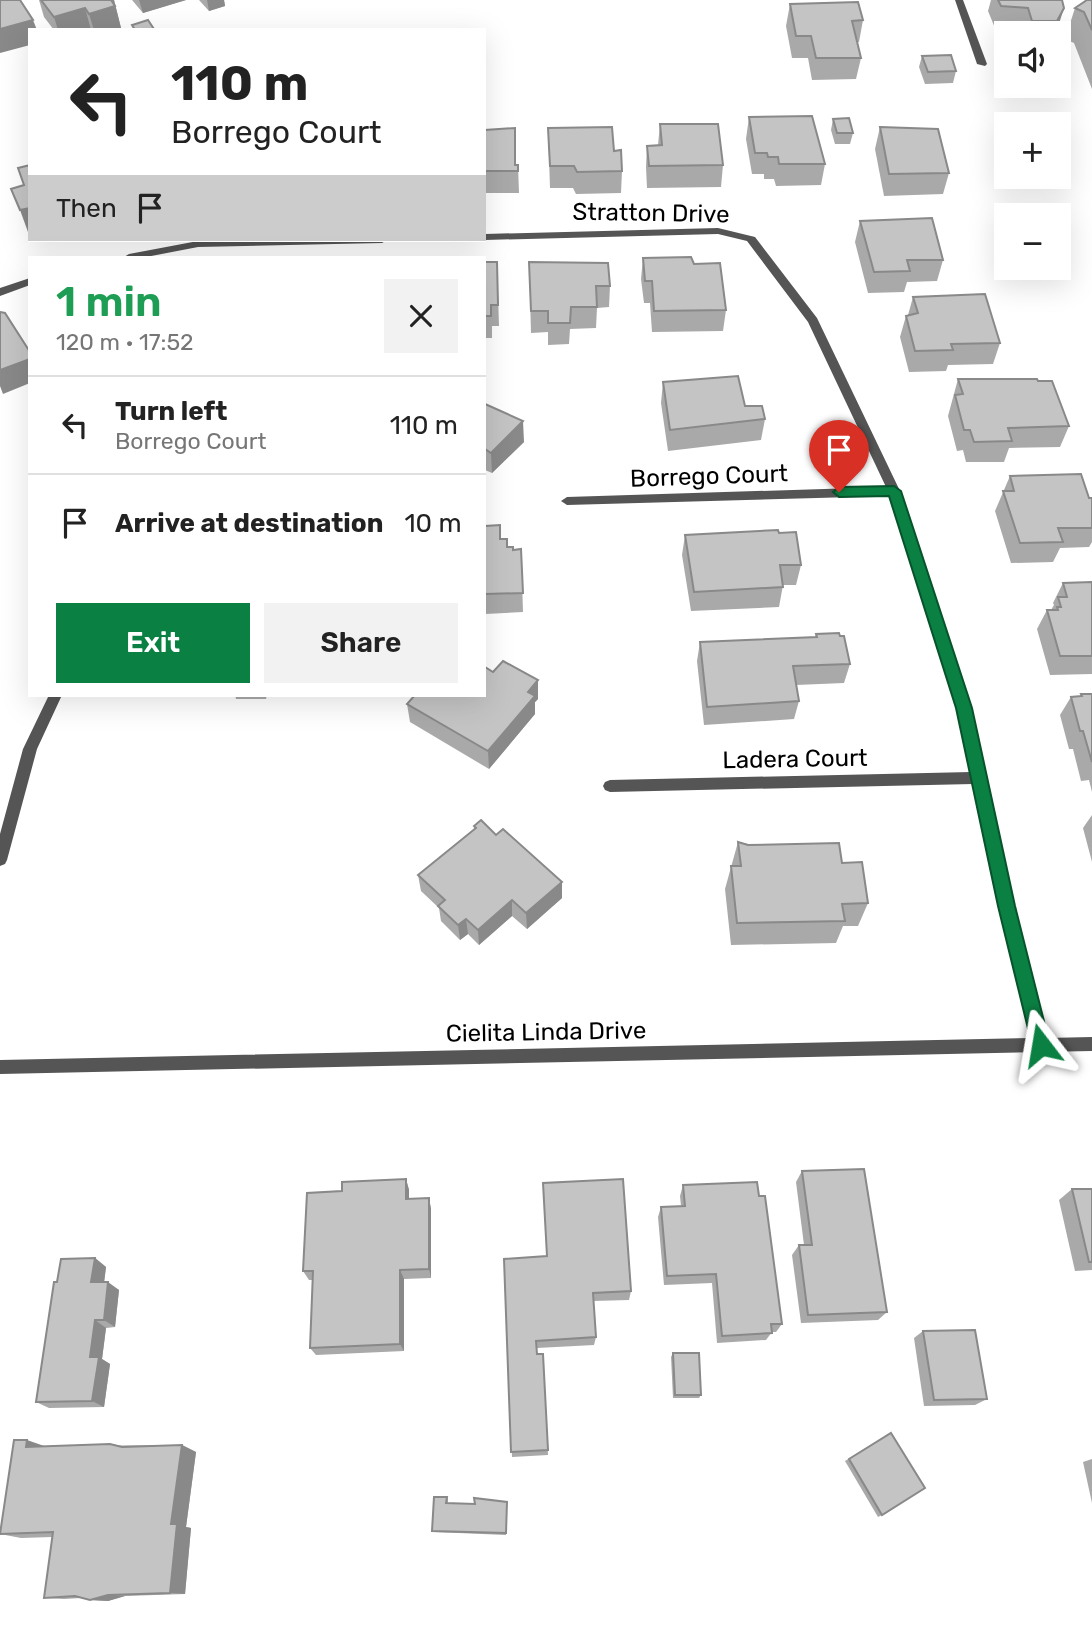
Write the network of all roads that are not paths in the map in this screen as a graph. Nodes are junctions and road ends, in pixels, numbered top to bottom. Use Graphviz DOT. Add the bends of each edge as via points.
graph roads {
  1 [pos="959,0"];
  2 [pos="982,64"];
  3 [pos="486,237"];
  4 [pos="290,242"];
  5 [pos="134,256"];
  6 [pos="28,282"];
  7 [pos="0,292"];
  8 [pos="894,491"];
  9 [pos="567,501"];
  10 [pos="54,697"];
  11 [pos="980,778"];
  12 [pos="610,786"];
  13 [pos="0,860"];
  14 [pos="1092,1044"];
  15 [pos="1041,1045"];
  16 [pos="0,1067"];
  1 -- 2 [label="street"];
  3 -- 8 [label="street, Stratton Drive" via="718,231 751,239 813,321"];
  4 -- 5 [label="street" via="198,244"];
  6 -- 7 [label="street"];
  8 -- 9 [label="street, Borrego Court"];
  8 -- 11 [label="street, Stratton Drive" via="964,708"];
  10 -- 13 [label="street" via="30,749"];
  11 -- 12 [label="street, Ladera Court"];
  11 -- 15 [label="street, Stratton Drive"];
  14 -- 15 [label="street, Cielita Linda Drive"];
  15 -- 16 [label="street, Cielita Linda Drive"];
}
